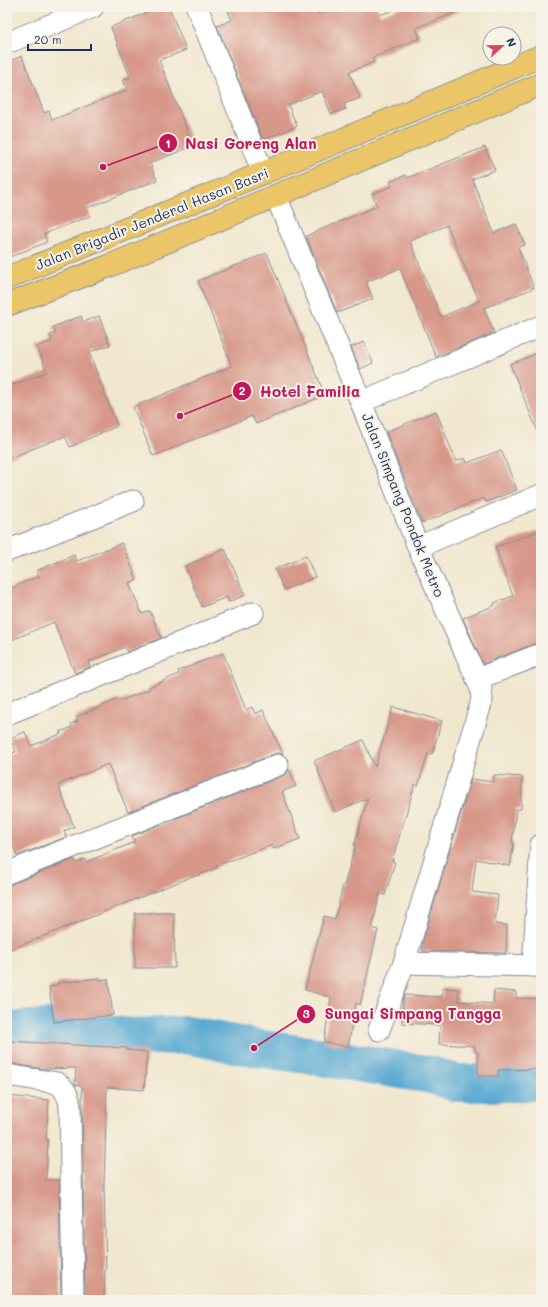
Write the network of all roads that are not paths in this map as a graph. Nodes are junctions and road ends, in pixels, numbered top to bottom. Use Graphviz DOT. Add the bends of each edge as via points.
graph roads {
  1 [pos="94,7"];
  2 [pos="197,7"];
  3 [pos="7,43"];
  4 [pos="541,56"];
  5 [pos="522,64"];
  6 [pos="522,65"];
  7 [pos="516,66"];
  8 [pos="537,85"];
  9 [pos="263,173"];
  10 [pos="276,196"];
  11 [pos="97,241"];
  12 [pos="109,266"];
  13 [pos="7,278"];
  14 [pos="7,305"];
  15 [pos="541,326"];
  16 [pos="361,402"];
  17 [pos="541,495"];
  18 [pos="133,501"];
  19 [pos="418,547"];
  20 [pos="7,551"];
  21 [pos="253,613"];
  22 [pos="541,654"];
  23 [pos="477,679"];
  24 [pos="7,714"];
  25 [pos="278,765"];
  26 [pos="541,845"];
  27 [pos="7,873"];
  28 [pos="404,963"];
  29 [pos="537,966"];
  30 [pos="379,1030"];
  31 [pos="7,1075"];
  32 [pos="72,1300"];
  1 -- 3 [label="street"];
  2 -- 9 [label="street"];
  4 -- 5 [label="highway, Jalan Brigadir Jenderal Hasan Basri"];
  6 -- 8 [label="highway"];
  7 -- 9 [label="highway, Jalan Brigadir Jenderal Hasan Basri"];
  8 -- 10 [label="highway, Jalan Brigadir Jenderal Hasan Basri"];
  9 -- 11 [label="highway, Jalan Brigadir Jenderal Hasan Basri"];
  10 -- 12 [label="highway, Jalan Brigadir Jenderal Hasan Basri"];
  10 -- 16 [label="street, Jalan Simpang Pondok Metro"];
  11 -- 12 [label="highway"];
  11 -- 13 [label="highway, Jalan Brigadir Jenderal Hasan Basri"];
  12 -- 14 [label="highway, Jalan Brigadir Jenderal Hasan Basri"];
  15 -- 16 [label="street"];
  16 -- 19 [label="street, Jalan Simpang Pondok Metro"];
  17 -- 19 [label="street"];
  18 -- 20 [label="street"];
  19 -- 23 [label="street, Jalan Simpang Pondok Metro"];
  21 -- 24 [label="street"];
  22 -- 23 [label="street"];
  23 -- 28 [label="street, Jalan Simpang Pondok Metro" via="482,700"];
  25 -- 27 [label="street"];
  26 -- 29 [label="street"];
  28 -- 29 [label="street"];
  28 -- 30 [label="street, Jalan Simpang Pondok Metro"];
  31 -- 32 [label="street" via="57,1083 63,1088 69,1100"];
}
